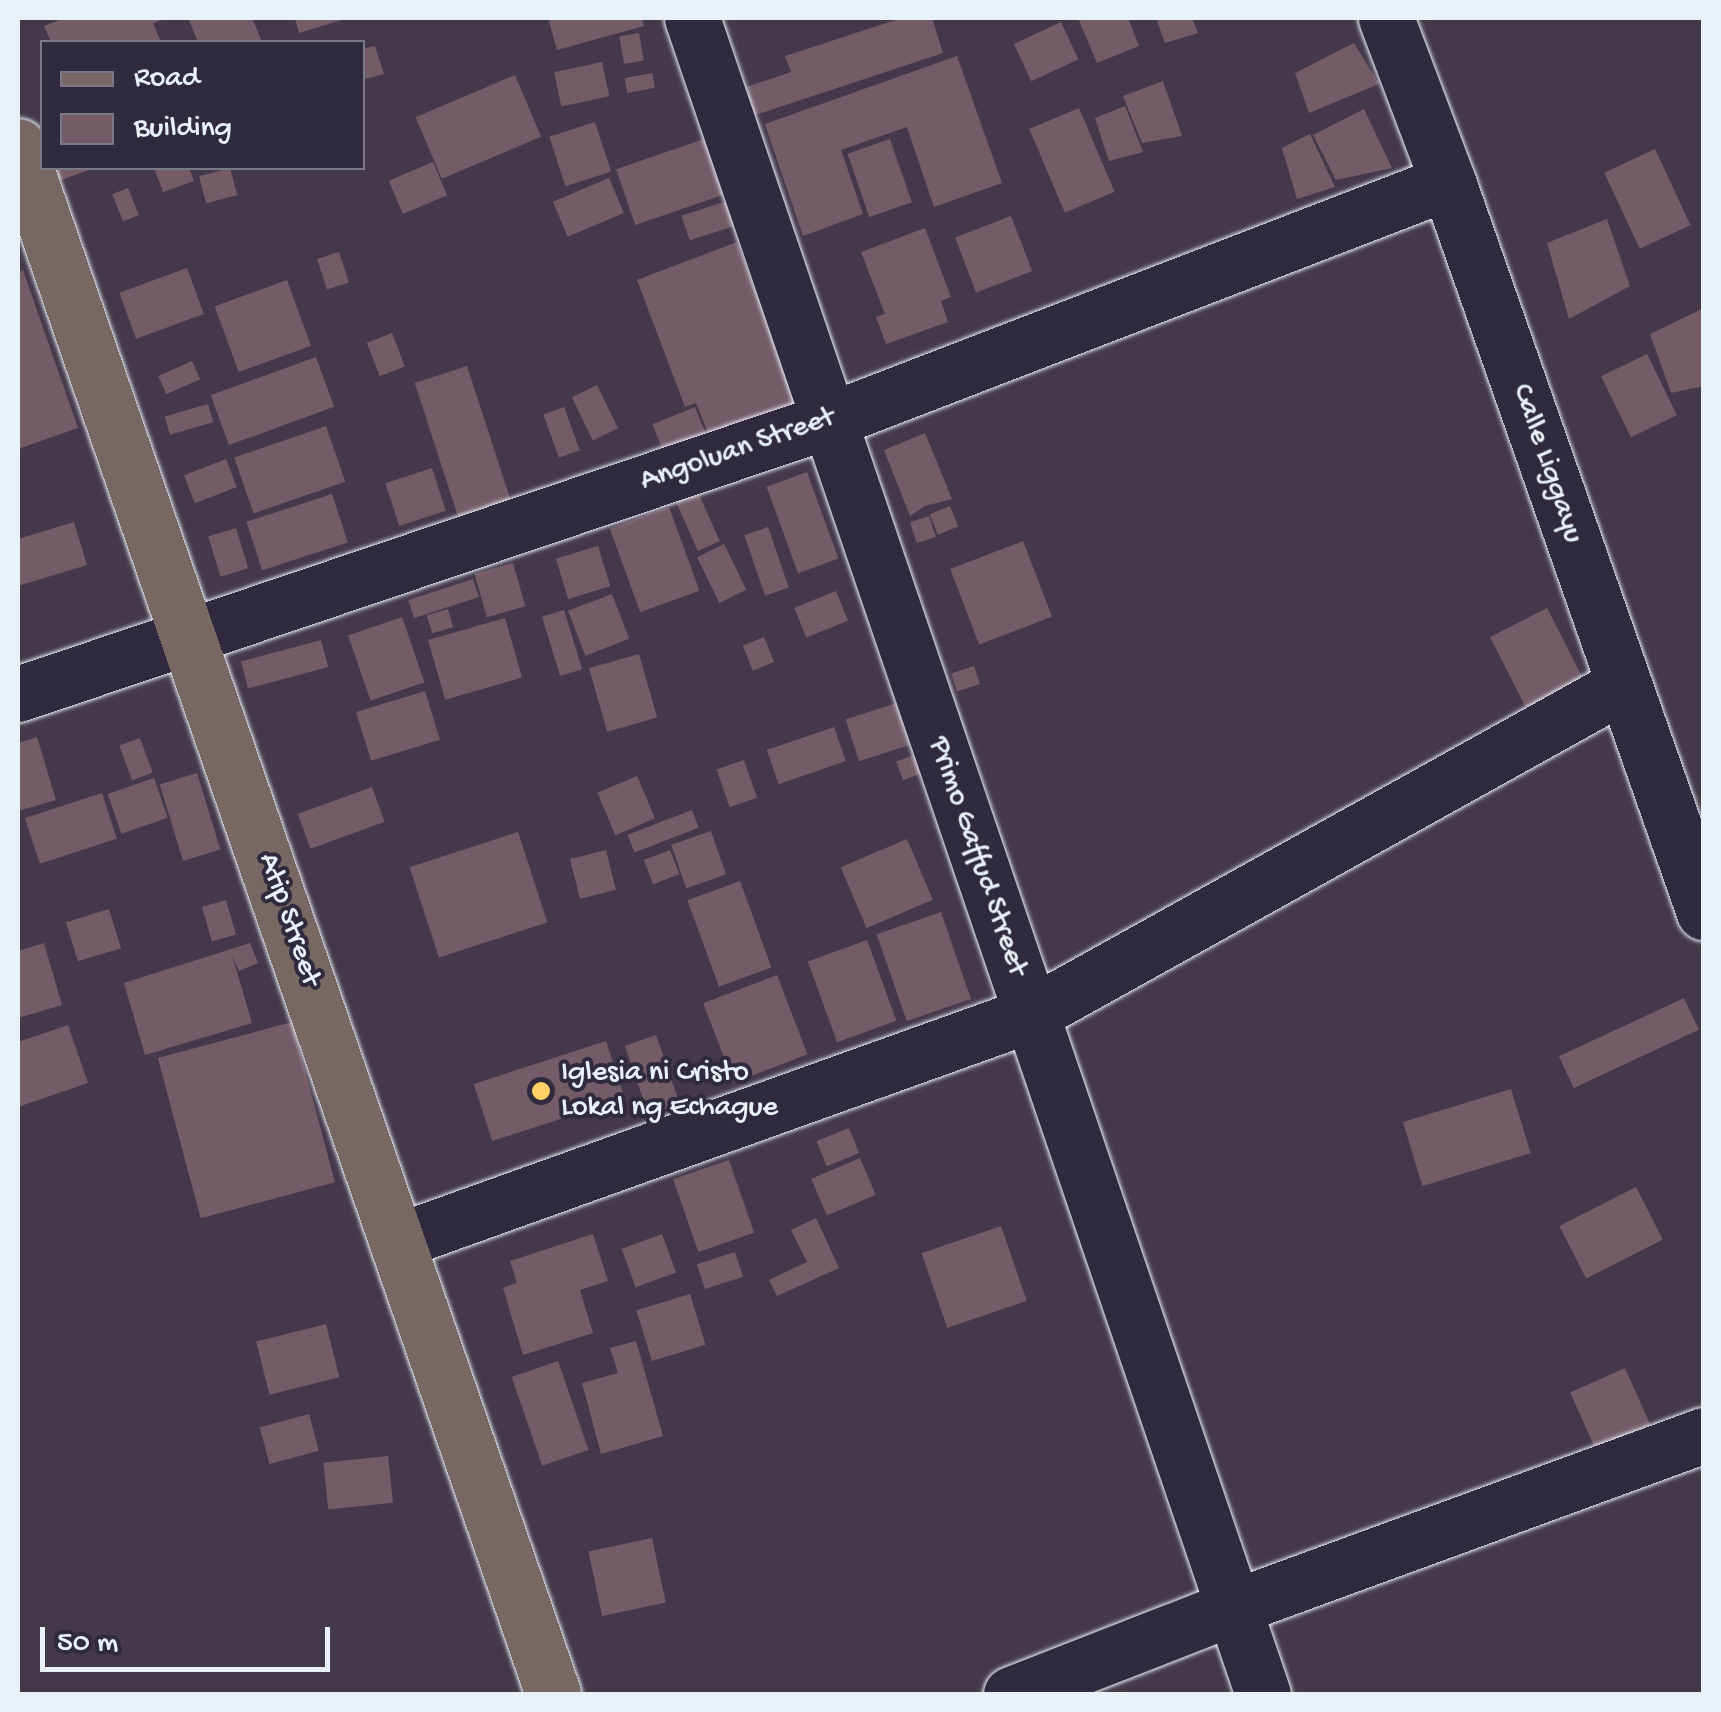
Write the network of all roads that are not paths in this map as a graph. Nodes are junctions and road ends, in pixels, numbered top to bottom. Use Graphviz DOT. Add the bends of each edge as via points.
graph roads {
  1 [pos="692,18"];
  2 [pos="1386,18"];
  3 [pos="18,146"];
  4 [pos="1448,182"];
  5 [pos="830,420"];
  6 [pos="190,637"];
  7 [pos="1623,685"];
  8 [pos="18,694"];
  9 [pos="1704,912"];
  10 [pos="1029,1015"];
  11 [pos="398,1241"];
  12 [pos="1704,1435"];
  13 [pos="1234,1607"];
  14 [pos="553,1694"];
  15 [pos="1010,1694"];
  16 [pos="1263,1694"];
  1 -- 5 [label="street, Primo Gaffud Street"];
  2 -- 4 [label="street, Calle Liggayu"];
  3 -- 6 [label="main road, Atip Street"];
  4 -- 5 [label="street, Angoluan Street"];
  4 -- 7 [label="street, Calle Liggayu"];
  5 -- 6 [label="street, Angoluan Street"];
  5 -- 10 [label="street, Primo Gaffud Street"];
  6 -- 8 [label="street, Angoluan Street"];
  6 -- 11 [label="main road, Atip Street"];
  7 -- 9 [label="street, Calle Liggayu"];
  7 -- 10 [label="street"];
  10 -- 11 [label="street"];
  10 -- 13 [label="street, Primo Gaffud Street"];
  11 -- 14 [label="main road, Atip Street"];
  12 -- 13 [label="street"];
  13 -- 15 [label="street"];
  13 -- 16 [label="street, Primo Gaffud Street"];
}
